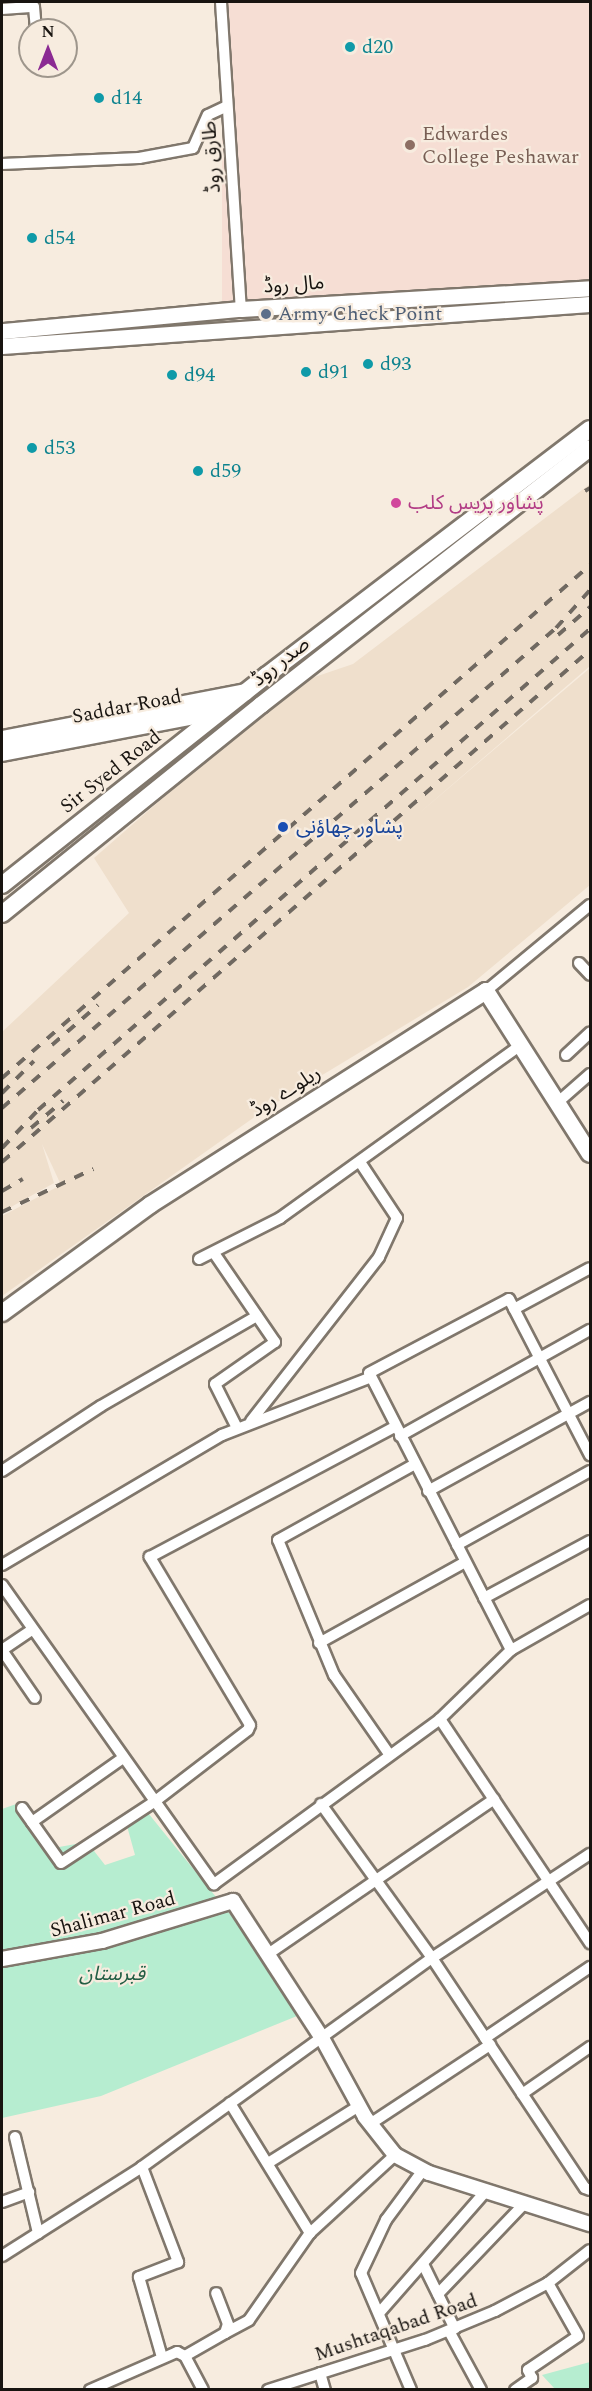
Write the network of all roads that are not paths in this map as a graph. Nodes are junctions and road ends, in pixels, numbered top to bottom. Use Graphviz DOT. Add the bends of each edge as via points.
graph roads {
  1 [pos="221,2"];
  2 [pos="2,9"];
  3 [pos="35,18"];
  4 [pos="227,106"];
  5 [pos="2,164"];
  6 [pos="591,288"];
  7 [pos="591,304"];
  8 [pos="241,309"];
  9 [pos="242,327"];
  10 [pos="2,331"];
  11 [pos="2,346"];
  12 [pos="591,429"];
  13 [pos="591,448"];
  14 [pos="247,691"];
  15 [pos="261,705"];
  16 [pos="225,710"];
  17 [pos="129,721"];
  18 [pos="2,739"];
  19 [pos="2,753"];
  20 [pos="2,885"];
  21 [pos="591,905"];
  22 [pos="2,914"];
  23 [pos="579,963"];
  24 [pos="591,975"];
  25 [pos="486,991"];
  26 [pos="591,1033"];
  27 [pos="521,1045"];
  28 [pos="566,1055"];
  29 [pos="591,1074"];
  30 [pos="558,1103"];
  31 [pos="591,1155"];
  32 [pos="360,1162"];
  33 [pos="213,1253"];
  34 [pos="199,1259"];
  35 [pos="591,1268"];
  36 [pos="514,1309"];
  37 [pos="2,1313"];
  38 [pos="257,1316"];
  39 [pos="591,1330"];
  40 [pos="540,1358"];
  41 [pos="369,1378"];
  42 [pos="591,1402"];
  43 [pos="569,1414"];
  44 [pos="249,1424"];
  45 [pos="237,1428"];
  46 [pos="398,1431"];
  47 [pos="591,1455"];
  48 [pos="415,1464"];
  49 [pos="2,1471"];
  50 [pos="591,1471"];
  51 [pos="428,1491"];
  52 [pos="591,1541"];
  53 [pos="457,1545"];
  54 [pos="465,1562"];
  55 [pos="2,1565"];
  56 [pos="2,1585"];
  57 [pos="484,1598"];
  58 [pos="588,1610"];
  59 [pos="32,1630"];
  60 [pos="319,1644"];
  61 [pos="2,1650"];
  62 [pos="511,1650"];
  63 [pos="35,1698"];
  64 [pos="440,1719"];
  65 [pos="389,1754"];
  66 [pos="123,1758"];
  67 [pos="494,1799"];
  68 [pos="153,1802"];
  69 [pos="321,1803"];
  70 [pos="22,1808"];
  71 [pos="32,1822"];
  72 [pos="591,1854"];
  73 [pos="375,1878"];
  74 [pos="550,1881"];
  75 [pos="591,1943"];
  76 [pos="268,1954"];
  77 [pos="432,1958"];
  78 [pos="2,1959"];
  79 [pos="591,1967"];
  80 [pos="322,2038"];
  81 [pos="487,2042"];
  82 [pos="591,2047"];
  83 [pos="522,2094"];
  84 [pos="230,2103"];
  85 [pos="359,2106"];
  86 [pos="370,2124"];
  87 [pos="15,2137"];
  88 [pos="395,2155"];
  89 [pos="268,2163"];
  90 [pos="142,2167"];
  91 [pos="423,2170"];
  92 [pos="591,2190"];
  93 [pos="486,2191"];
  94 [pos="29,2192"];
  95 [pos="2,2202"];
  96 [pos="525,2203"];
  97 [pos="591,2224"];
  98 [pos="38,2233"];
  99 [pos="310,2233"];
  100 [pos="591,2250"];
  101 [pos="2,2256"];
  102 [pos="423,2264"];
  103 [pos="548,2283"];
  104 [pos="216,2294"];
  105 [pos="438,2294"];
  106 [pos="380,2312"];
  107 [pos="452,2330"];
  108 [pos="225,2333"];
  109 [pos="395,2350"];
  110 [pos="186,2356"];
  111 [pos="162,2357"];
  112 [pos="321,2373"];
  113 [pos="272,2389"];
  114 [pos="90,2390"];
  115 [pos="203,2390"];
  116 [pos="325,2390"];
  117 [pos="411,2390"];
  118 [pos="481,2390"];
  119 [pos="515,2390"];
  1 -- 4 [label="street, طارق روڈ"];
  2 -- 3 [label="street" via="34,7"];
  4 -- 5 [label="street" via="208,115 193,148 139,158"];
  4 -- 8 [label="street, طارق روڈ"];
  6 -- 8 [label="main road, مال روڈ"];
  7 -- 9 [label="main road, مال روڈ"];
  8 -- 9 [label="main road"];
  8 -- 10 [label="main road, مال روڈ"];
  9 -- 11 [label="main road, مال روڈ"];
  12 -- 14 [label="main road, صدر روڈ"];
  13 -- 15 [label="main road, صدر روڈ"];
  14 -- 16 [label="main road, Sir Syed Road"];
  14 -- 17 [label="main road, Saddar Road"];
  15 -- 16 [label="main road, Saddar Road"];
  15 -- 22 [label="main road, صدر روڈ"];
  16 -- 17 [label="main road, Saddar Road"];
  16 -- 20 [label="main road, Sir Syed Road"];
  17 -- 18 [label="main road, Saddar Road"];
  17 -- 19 [label="main road, Saddar Road"];
  21 -- 25 [label="street, ریلوے روڈ"];
  23 -- 24 [label="street"];
  25 -- 27 [label="main road"];
  25 -- 37 [label="main road, ریلوے روڈ" via="159,1199"];
  26 -- 28 [label="street"];
  27 -- 30 [label="main road"];
  27 -- 32 [label="street"];
  29 -- 30 [label="street"];
  30 -- 31 [label="main road"];
  32 -- 33 [label="street" via="280,1218"];
  32 -- 44 [label="street" via="397,1218 379,1257"];
  33 -- 34 [label="street"];
  33 -- 38 [label="street"];
  35 -- 36 [label="street"];
  36 -- 40 [label="street"];
  36 -- 41 [label="street" via="509,1299 504,1299 373,1368"];
  38 -- 45 [label="street" via="275,1342 215,1384"];
  38 -- 49 [label="street" via="101,1406"];
  39 -- 40 [label="street"];
  40 -- 43 [label="street"];
  40 -- 46 [label="street"];
  41 -- 44 [label="street"];
  41 -- 46 [label="street"];
  42 -- 43 [label="street"];
  43 -- 47 [label="street"];
  43 -- 51 [label="street"];
  44 -- 45 [label="street"];
  45 -- 55 [label="street"];
  46 -- 48 [label="street"];
  46 -- 68 [label="street" via="150,1557 250,1725"];
  48 -- 51 [label="street"];
  48 -- 60 [label="street" via="278,1540"];
  50 -- 53 [label="street"];
  51 -- 53 [label="street"];
  52 -- 57 [label="street"];
  53 -- 54 [label="street"];
  54 -- 57 [label="street"];
  54 -- 60 [label="street"];
  56 -- 59 [label="street"];
  57 -- 62 [label="street"];
  58 -- 62 [label="street"];
  59 -- 61 [label="street"];
  59 -- 66 [label="street"];
  60 -- 65 [label="street" via="334,1676"];
  61 -- 63 [label="street"];
  62 -- 64 [label="street"];
  64 -- 65 [label="street"];
  64 -- 67 [label="street"];
  65 -- 69 [label="street"];
  66 -- 68 [label="street"];
  66 -- 71 [label="street"];
  67 -- 73 [label="street"];
  67 -- 74 [label="street"];
  68 -- 69 [label="street" via="214,1884"];
  68 -- 71 [label="street" via="61,1863"];
  69 -- 73 [label="street"];
  70 -- 71 [label="street"];
  72 -- 74 [label="street"];
  73 -- 76 [label="street"];
  73 -- 77 [label="street"];
  74 -- 75 [label="street"];
  74 -- 77 [label="street"];
  76 -- 78 [label="street, Shalimar Road" via="233,1901 102,1941"];
  76 -- 80 [label="street"];
  77 -- 80 [label="street"];
  77 -- 81 [label="street"];
  79 -- 81 [label="street"];
  80 -- 84 [label="street"];
  80 -- 85 [label="street"];
  81 -- 83 [label="street"];
  81 -- 86 [label="street"];
  82 -- 83 [label="street"];
  83 -- 92 [label="street" via="585,2188"];
  84 -- 89 [label="street"];
  84 -- 90 [label="street"];
  85 -- 86 [label="street"];
  85 -- 89 [label="street"];
  86 -- 88 [label="street"];
  87 -- 94 [label="street"];
  88 -- 91 [label="street"];
  88 -- 99 [label="street"];
  89 -- 99 [label="street"];
  90 -- 98 [label="street"];
  90 -- 111 [label="street" via="178,2262 140,2277"];
  91 -- 93 [label="street"];
  91 -- 106 [label="street" via="386,2220 361,2273"];
  93 -- 96 [label="street"];
  93 -- 102 [label="street"];
  94 -- 95 [label="street"];
  94 -- 98 [label="street"];
  96 -- 97 [label="street"];
  96 -- 105 [label="street"];
  98 -- 101 [label="street"];
  99 -- 108 [label="street" via="249,2320"];
  100 -- 103 [label="street, Mushtaqabad Road"];
  102 -- 105 [label="street"];
  102 -- 106 [label="street"];
  103 -- 107 [label="street, Mushtaqabad Road"];
  103 -- 119 [label="street" via="578,2336 528,2370 532,2378"];
  104 -- 108 [label="street" via="228,2324"];
  105 -- 107 [label="street"];
  106 -- 109 [label="street"];
  107 -- 109 [label="street, Mushtaqabad Road"];
  107 -- 118 [label="street"];
  108 -- 110 [label="street"];
  109 -- 112 [label="street, Mushtaqabad Road"];
  109 -- 117 [label="street"];
  110 -- 111 [label="street" via="177,2352"];
  110 -- 115 [label="street"];
  111 -- 114 [label="street"];
  112 -- 113 [label="street, Mushtaqabad Road"];
  112 -- 116 [label="street"];
}
